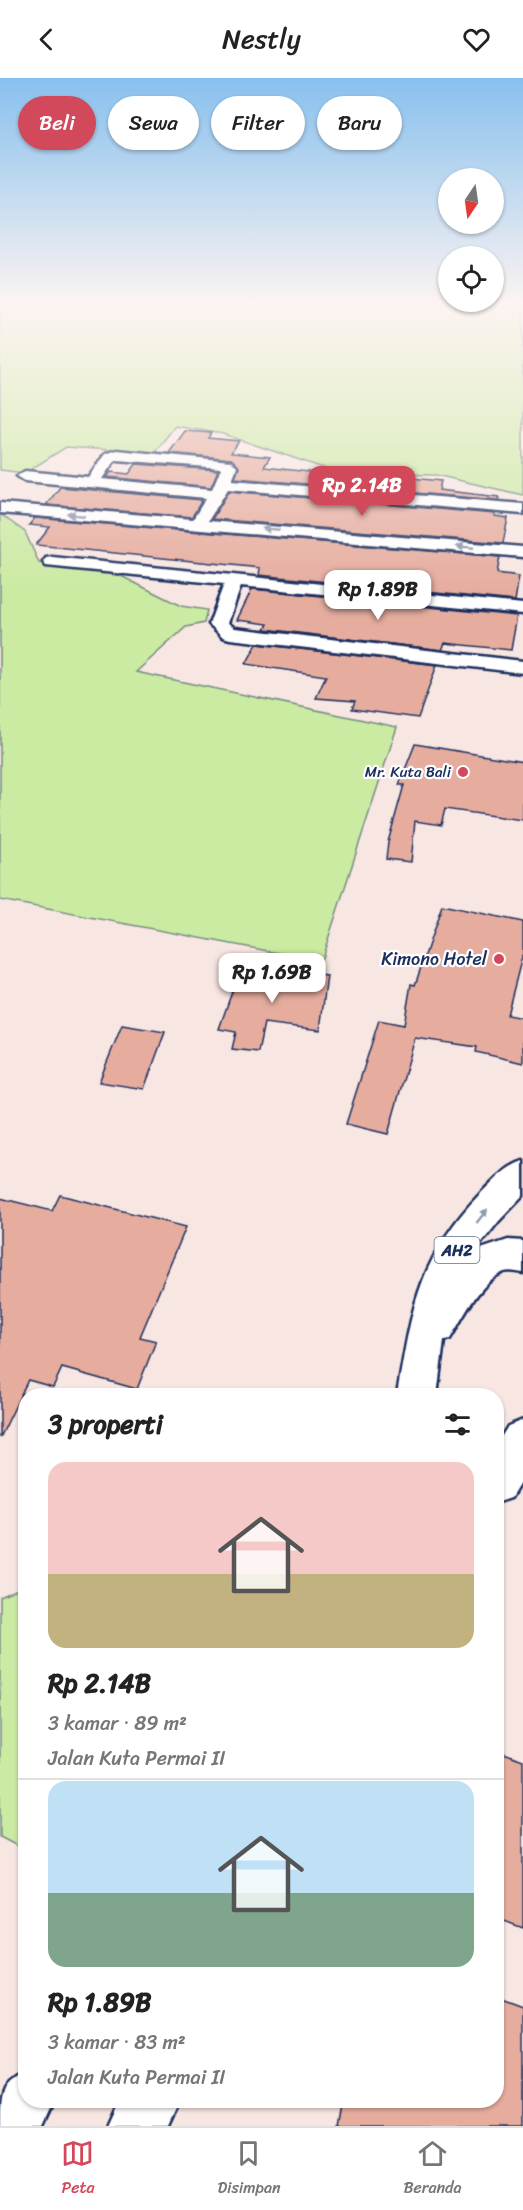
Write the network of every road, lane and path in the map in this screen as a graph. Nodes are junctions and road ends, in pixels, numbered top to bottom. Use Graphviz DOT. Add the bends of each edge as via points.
graph roads {
  1 [pos="25,476"];
  2 [pos="64,479"];
  3 [pos="92,482"];
  4 [pos="220,489"];
  5 [pos="0,508"];
  6 [pos="523,509"];
  7 [pos="41,511"];
  8 [pos="198,524"];
  9 [pos="523,552"];
  10 [pos="52,562"];
  11 [pos="235,579"];
  12 [pos="523,609"];
  13 [pos="523,667"];
  14 [pos="523,1175"];
  15 [pos="523,1257"];
  16 [pos="425,1344"];
  17 [pos="418,1388"];
  18 [pos="523,1440"];
  19 [pos="504,1470"];
  20 [pos="147,2108"];
  21 [pos="137,2126"];
  1 -- 2 [label="street"];
  2 -- 3 [label="street"];
  2 -- 7 [label="street"];
  3 -- 4 [label="street"];
  3 -- 4 [label="street" via="110,457 123,455 226,464 229,467"];
  4 -- 6 [label="street"];
  4 -- 8 [label="street"];
  5 -- 7 [label="street"];
  8 -- 7 [label="street, one-way"];
  9 -- 8 [label="street, one-way"];
  10 -- 11 [label="street"];
  11 -- 12 [label="street"];
  11 -- 13 [label="street" via="218,624 230,633"];
  16 -- 14 [label="highway, AH2, one-way" via="439,1281 449,1263 486,1209"];
  15 -- 16 [label="highway" via="500,1256 480,1267"];
  16 -- 17 [label="highway, AH2"];
  18 -- 19 [label="highway"];
  20 -- 21 [label="highway"];
}
